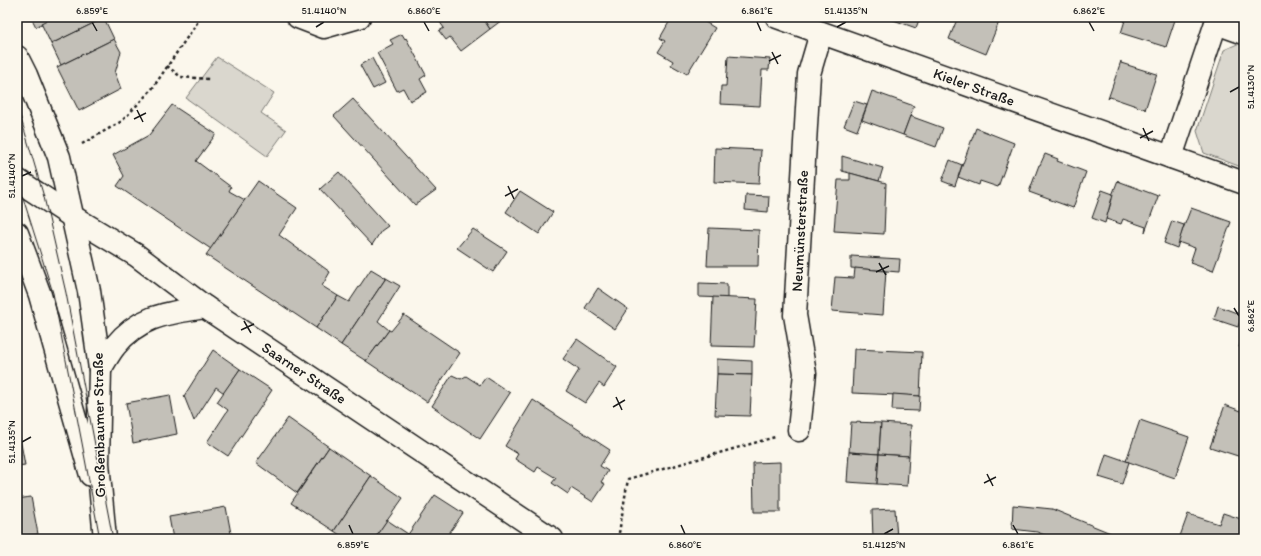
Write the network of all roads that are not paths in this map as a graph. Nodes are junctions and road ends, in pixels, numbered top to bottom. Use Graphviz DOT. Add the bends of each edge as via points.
graph roads {
  1 [pos="298,17"];
  2 [pos="359,17"];
  3 [pos="777,17"];
  4 [pos="1217,20"];
  5 [pos="821,33"];
  6 [pos="1244,33"];
  7 [pos="17,57"];
  8 [pos="1171,157"];
  9 [pos="17,180"];
  10 [pos="1244,183"];
  11 [pos="73,217"];
  12 [pos="17,234"];
  13 [pos="205,307"];
  14 [pos="100,369"];
  15 [pos="799,430"];
  16 [pos="102,515"];
  17 [pos="105,539"];
  18 [pos="552,539"];
  1 -- 2 [label="main road" via="324,27"];
  3 -- 5 [label="main road, Kieler Straße"];
  4 -- 6 [label="main road"];
  4 -- 8 [label="main road"];
  5 -- 8 [label="main road, Kieler Straße"];
  5 -- 15 [label="main road, Neumünsterstraße" via="809,74 795,314 805,373"];
  7 -- 11 [label="main road, Großenbaumer Straße" via="59,158"];
  8 -- 10 [label="main road, Kieler Straße"];
  9 -- 11 [label="main road, Saarner Straße"];
  11 -- 13 [label="main road, Saarner Straße" via="136,255"];
  11 -- 14 [label="main road, Großenbaumer Straße" via="89,291"];
  12 -- 16 [label="main road, Großenbaumer Straße" via="40,295"];
  13 -- 14 [label="main road" via="164,313 133,327 115,346"];
  13 -- 18 [label="main road, Saarner Straße"];
  14 -- 16 [label="main road, Großenbaumer Straße" via="98,462"];
  16 -- 17 [label="main road, Großenbaumer Straße"];
}
